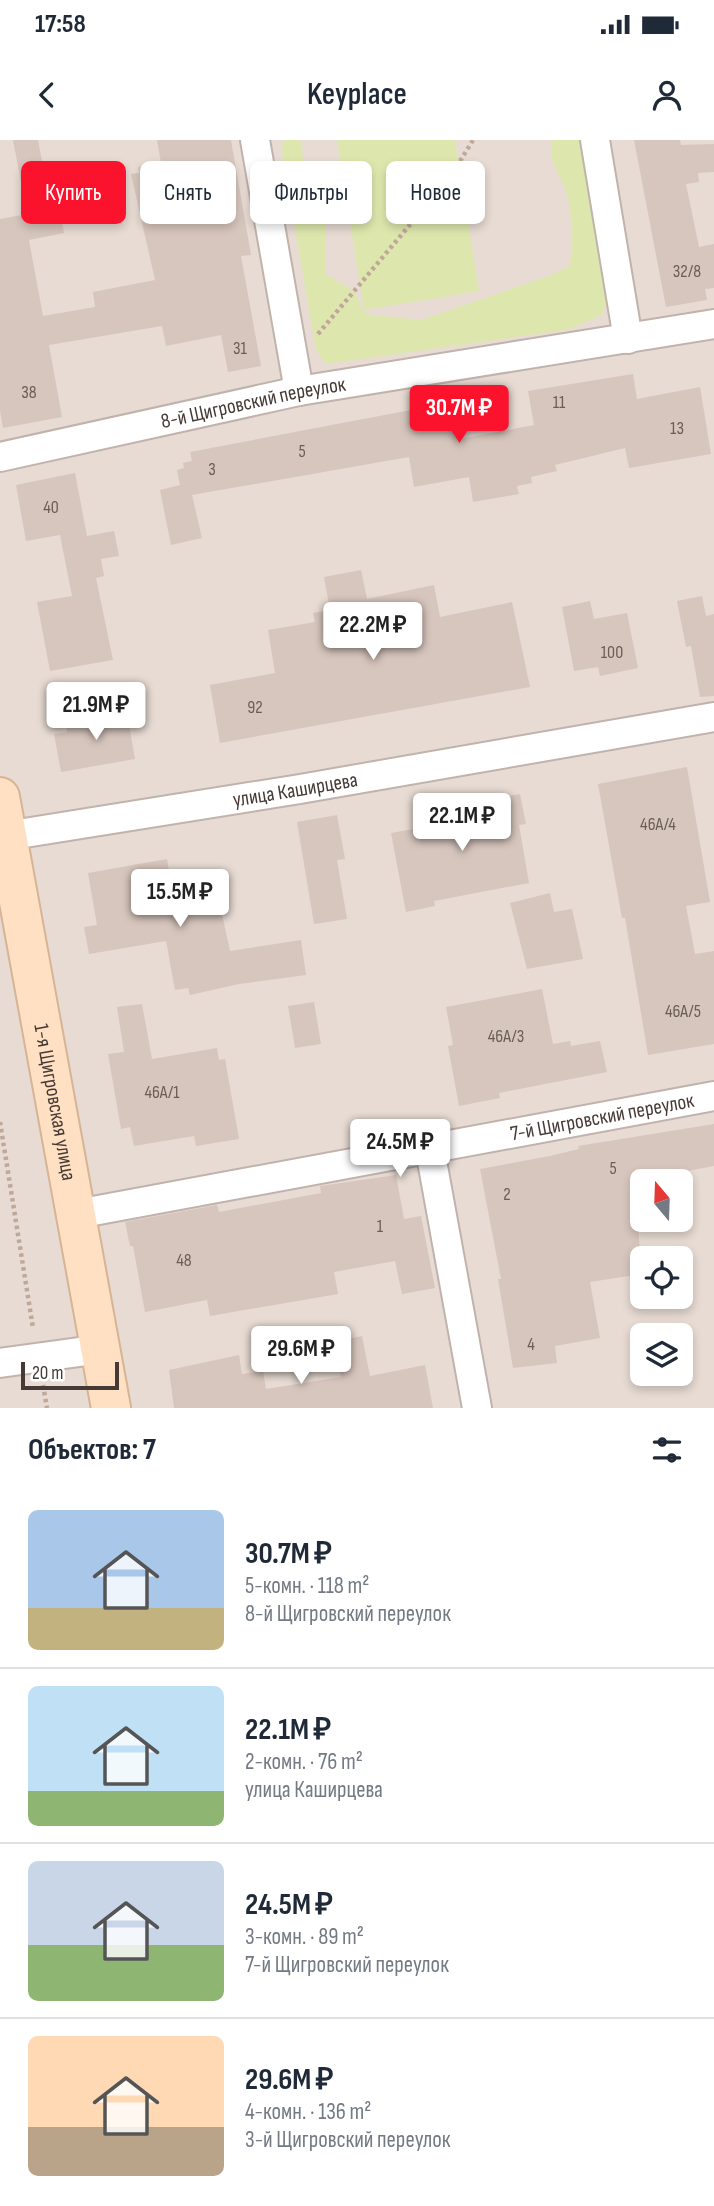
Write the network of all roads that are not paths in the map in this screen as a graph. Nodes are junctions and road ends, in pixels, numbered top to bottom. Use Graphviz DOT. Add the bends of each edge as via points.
graph roads {
  1 [pos="255,140"];
  2 [pos="595,140"];
  3 [pos="714,324"];
  4 [pos="628,339"];
  5 [pos="299,391"];
  6 [pos="0,457"];
  7 [pos="714,717"];
  8 [pos="0,797"];
  9 [pos="4,837"];
  10 [pos="714,1096"];
  11 [pos="430,1150"];
  12 [pos="77,1214"];
  13 [pos="101,1349"];
  14 [pos="0,1363"];
  15 [pos="111,1408"];
  16 [pos="477,1408"];
  1 -- 5 [label="street"];
  2 -- 4 [label="street"];
  3 -- 4 [label="street, 8-й Щигровский переулок"];
  4 -- 5 [label="street, 8-й Щигровский переулок"];
  5 -- 6 [label="street, 8-й Щигровский переулок"];
  7 -- 9 [label="street, улица Каширцева"];
  8 -- 9 [label="street, 1-я Щигровская улица"];
  9 -- 12 [label="street, 1-я Щигровская улица"];
  10 -- 11 [label="street, 7-й Щигровский переулок"];
  11 -- 12 [label="street, 7-й Щигровский переулок"];
  11 -- 16 [label="street"];
  12 -- 13 [label="street, 1-я Щигровская улица"];
  13 -- 14 [label="street"];
  13 -- 15 [label="street, 1-я Щигровская улица"];
}
